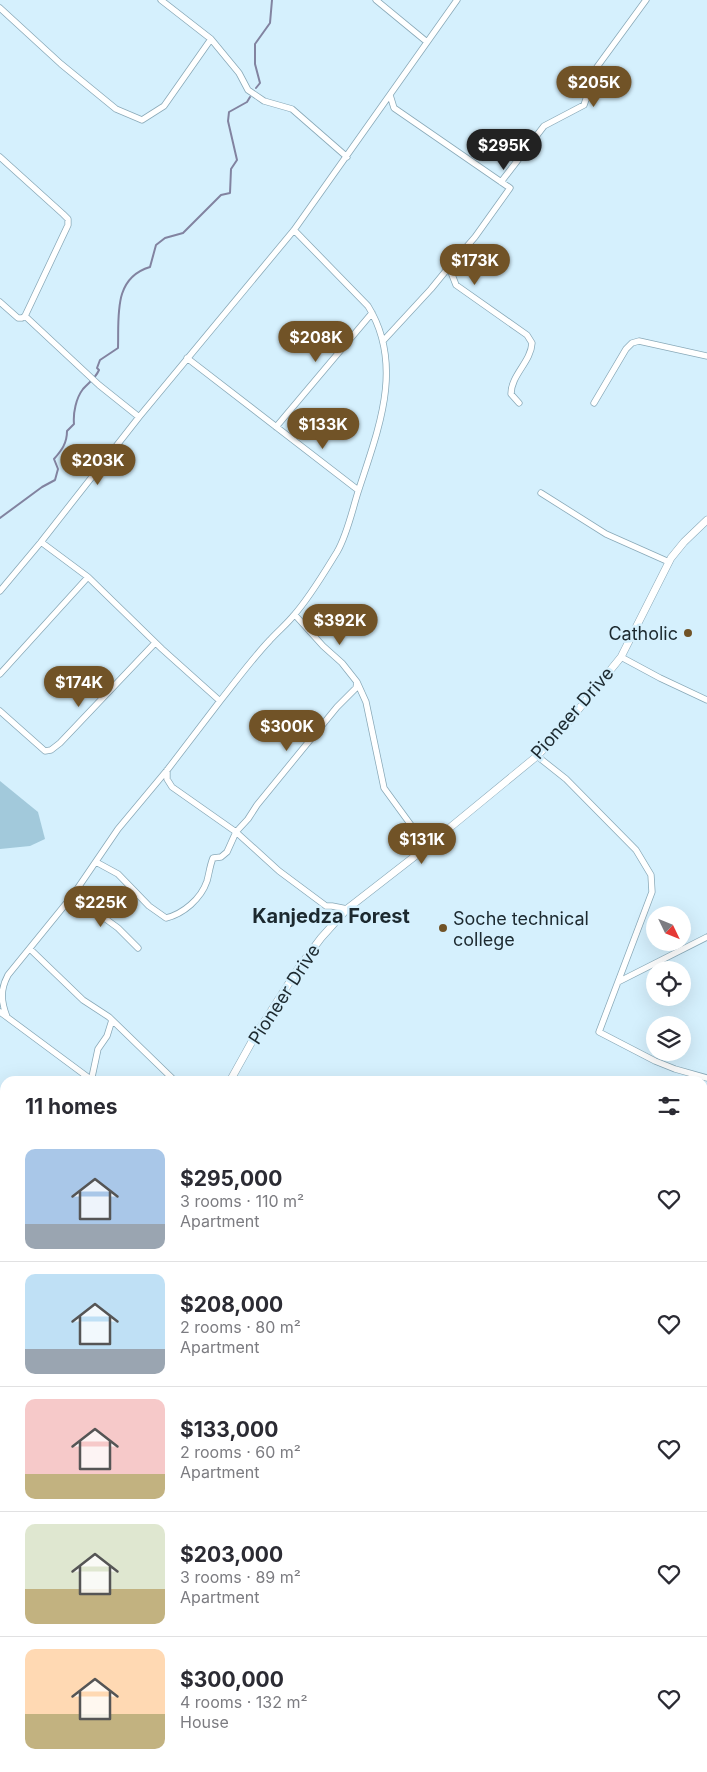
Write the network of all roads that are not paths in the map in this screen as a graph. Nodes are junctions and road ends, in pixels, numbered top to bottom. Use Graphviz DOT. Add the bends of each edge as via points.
graph roads {
  1 [pos="161,0"];
  2 [pos="376,0"];
  3 [pos="457,0"];
  4 [pos="646,0"];
  5 [pos="0,8"];
  6 [pos="211,39"];
  7 [pos="427,42"];
  8 [pos="390,95"];
  9 [pos="0,156"];
  10 [pos="347,157"];
  11 [pos="501,182"];
  12 [pos="294,230"];
  13 [pos="448,267"];
  14 [pos="0,302"];
  15 [pos="372,313"];
  16 [pos="25,316"];
  17 [pos="383,341"];
  18 [pos="707,356"];
  19 [pos="188,358"];
  20 [pos="519,403"];
  21 [pos="594,403"];
  22 [pos="139,417"];
  23 [pos="276,427"];
  24 [pos="358,490"];
  25 [pos="541,493"];
  26 [pos="707,520"];
  27 [pos="41,542"];
  28 [pos="669,562"];
  29 [pos="88,578"];
  30 [pos="0,591"];
  31 [pos="295,615"];
  32 [pos="155,643"];
  33 [pos="621,657"];
  34 [pos="0,674"];
  35 [pos="357,682"];
  36 [pos="707,700"];
  37 [pos="220,701"];
  38 [pos="0,711"];
  39 [pos="537,756"];
  40 [pos="168,769"];
  41 [pos="236,832"];
  42 [pos="427,847"];
  43 [pos="96,862"];
  44 [pos="74,895"];
  45 [pos="347,909"];
  46 [pos="707,937"];
  47 [pos="138,948"];
  48 [pos="30,949"];
  49 [pos="618,982"];
  50 [pos="0,1012"];
  51 [pos="7,1017"];
  52 [pos="112,1020"];
  53 [pos="84,1076"];
  54 [pos="92,1076"];
  55 [pos="170,1076"];
  56 [pos="233,1076"];
  57 [pos="700,1076"];
  1 -- 6 [label="street"];
  2 -- 7 [label="street"];
  3 -- 7 [label="street"];
  4 -- 11 [label="street" via="597,67 584,105 544,126"];
  5 -- 6 [label="street" via="116,109 142,120 164,106"];
  6 -- 10 [label="street" via="239,73 248,90 264,101 292,109"];
  7 -- 8 [label="street"];
  8 -- 10 [label="street"];
  8 -- 11 [label="street" via="394,108"];
  9 -- 16 [label="street" via="68,219"];
  10 -- 12 [label="street"];
  11 -- 13 [label="street" via="510,188 475,237"];
  12 -- 15 [label="street"];
  12 -- 19 [label="street"];
  13 -- 17 [label="street"];
  13 -- 20 [label="street" via="456,285 527,335 532,343 530,353 511,386 511,394"];
  14 -- 16 [label="street" via="18,318"];
  15 -- 17 [label="street"];
  15 -- 23 [label="street"];
  16 -- 22 [label="street" via="99,385"];
  17 -- 24 [label="street" via="384,406"];
  18 -- 21 [label="street" via="639,341 626,349"];
  19 -- 22 [label="street"];
  19 -- 23 [label="street"];
  22 -- 27 [label="street"];
  23 -- 24 [label="street"];
  24 -- 31 [label="street" via="338,550"];
  25 -- 28 [label="street" via="606,534"];
  26 -- 28 [label="street, Pioneer Drive"];
  27 -- 29 [label="street"];
  27 -- 30 [label="street"];
  28 -- 33 [label="street, Pioneer Drive"];
  29 -- 32 [label="street"];
  29 -- 34 [label="street"];
  31 -- 35 [label="street"];
  31 -- 37 [label="street"];
  32 -- 37 [label="street"];
  32 -- 38 [label="street" via="51,750 45,751"];
  33 -- 36 [label="street"];
  33 -- 39 [label="street, Pioneer Drive"];
  35 -- 41 [label="street" via="356,688"];
  35 -- 42 [label="street" via="366,702 384,788"];
  37 -- 40 [label="street"];
  39 -- 42 [label="street, Pioneer Drive"];
  39 -- 49 [label="street" via="608,820 636,850 651,875 652,892"];
  40 -- 41 [label="street" via="167,779 172,787"];
  40 -- 43 [label="street" via="118,829"];
  41 -- 43 [label="street" via="227,852 212,859 203,890 188,907 168,918 149,906 118,874"];
  41 -- 45 [label="street" via="279,871 326,906"];
  42 -- 45 [label="street, Pioneer Drive"];
  43 -- 44 [label="street"];
  44 -- 47 [label="street" via="118,928"];
  44 -- 48 [label="street"];
  45 -- 56 [label="street, Pioneer Drive" via="300,966"];
  46 -- 49 [label="street"];
  48 -- 51 [label="street" via="3,982 1,1002"];
  48 -- 52 [label="street" via="83,1000"];
  49 -- 57 [label="street" via="599,1032 655,1061"];
  50 -- 51 [label="street"];
  51 -- 53 [label="street"];
  52 -- 54 [label="street" via="107,1036 98,1048"];
  52 -- 55 [label="street"];
}
